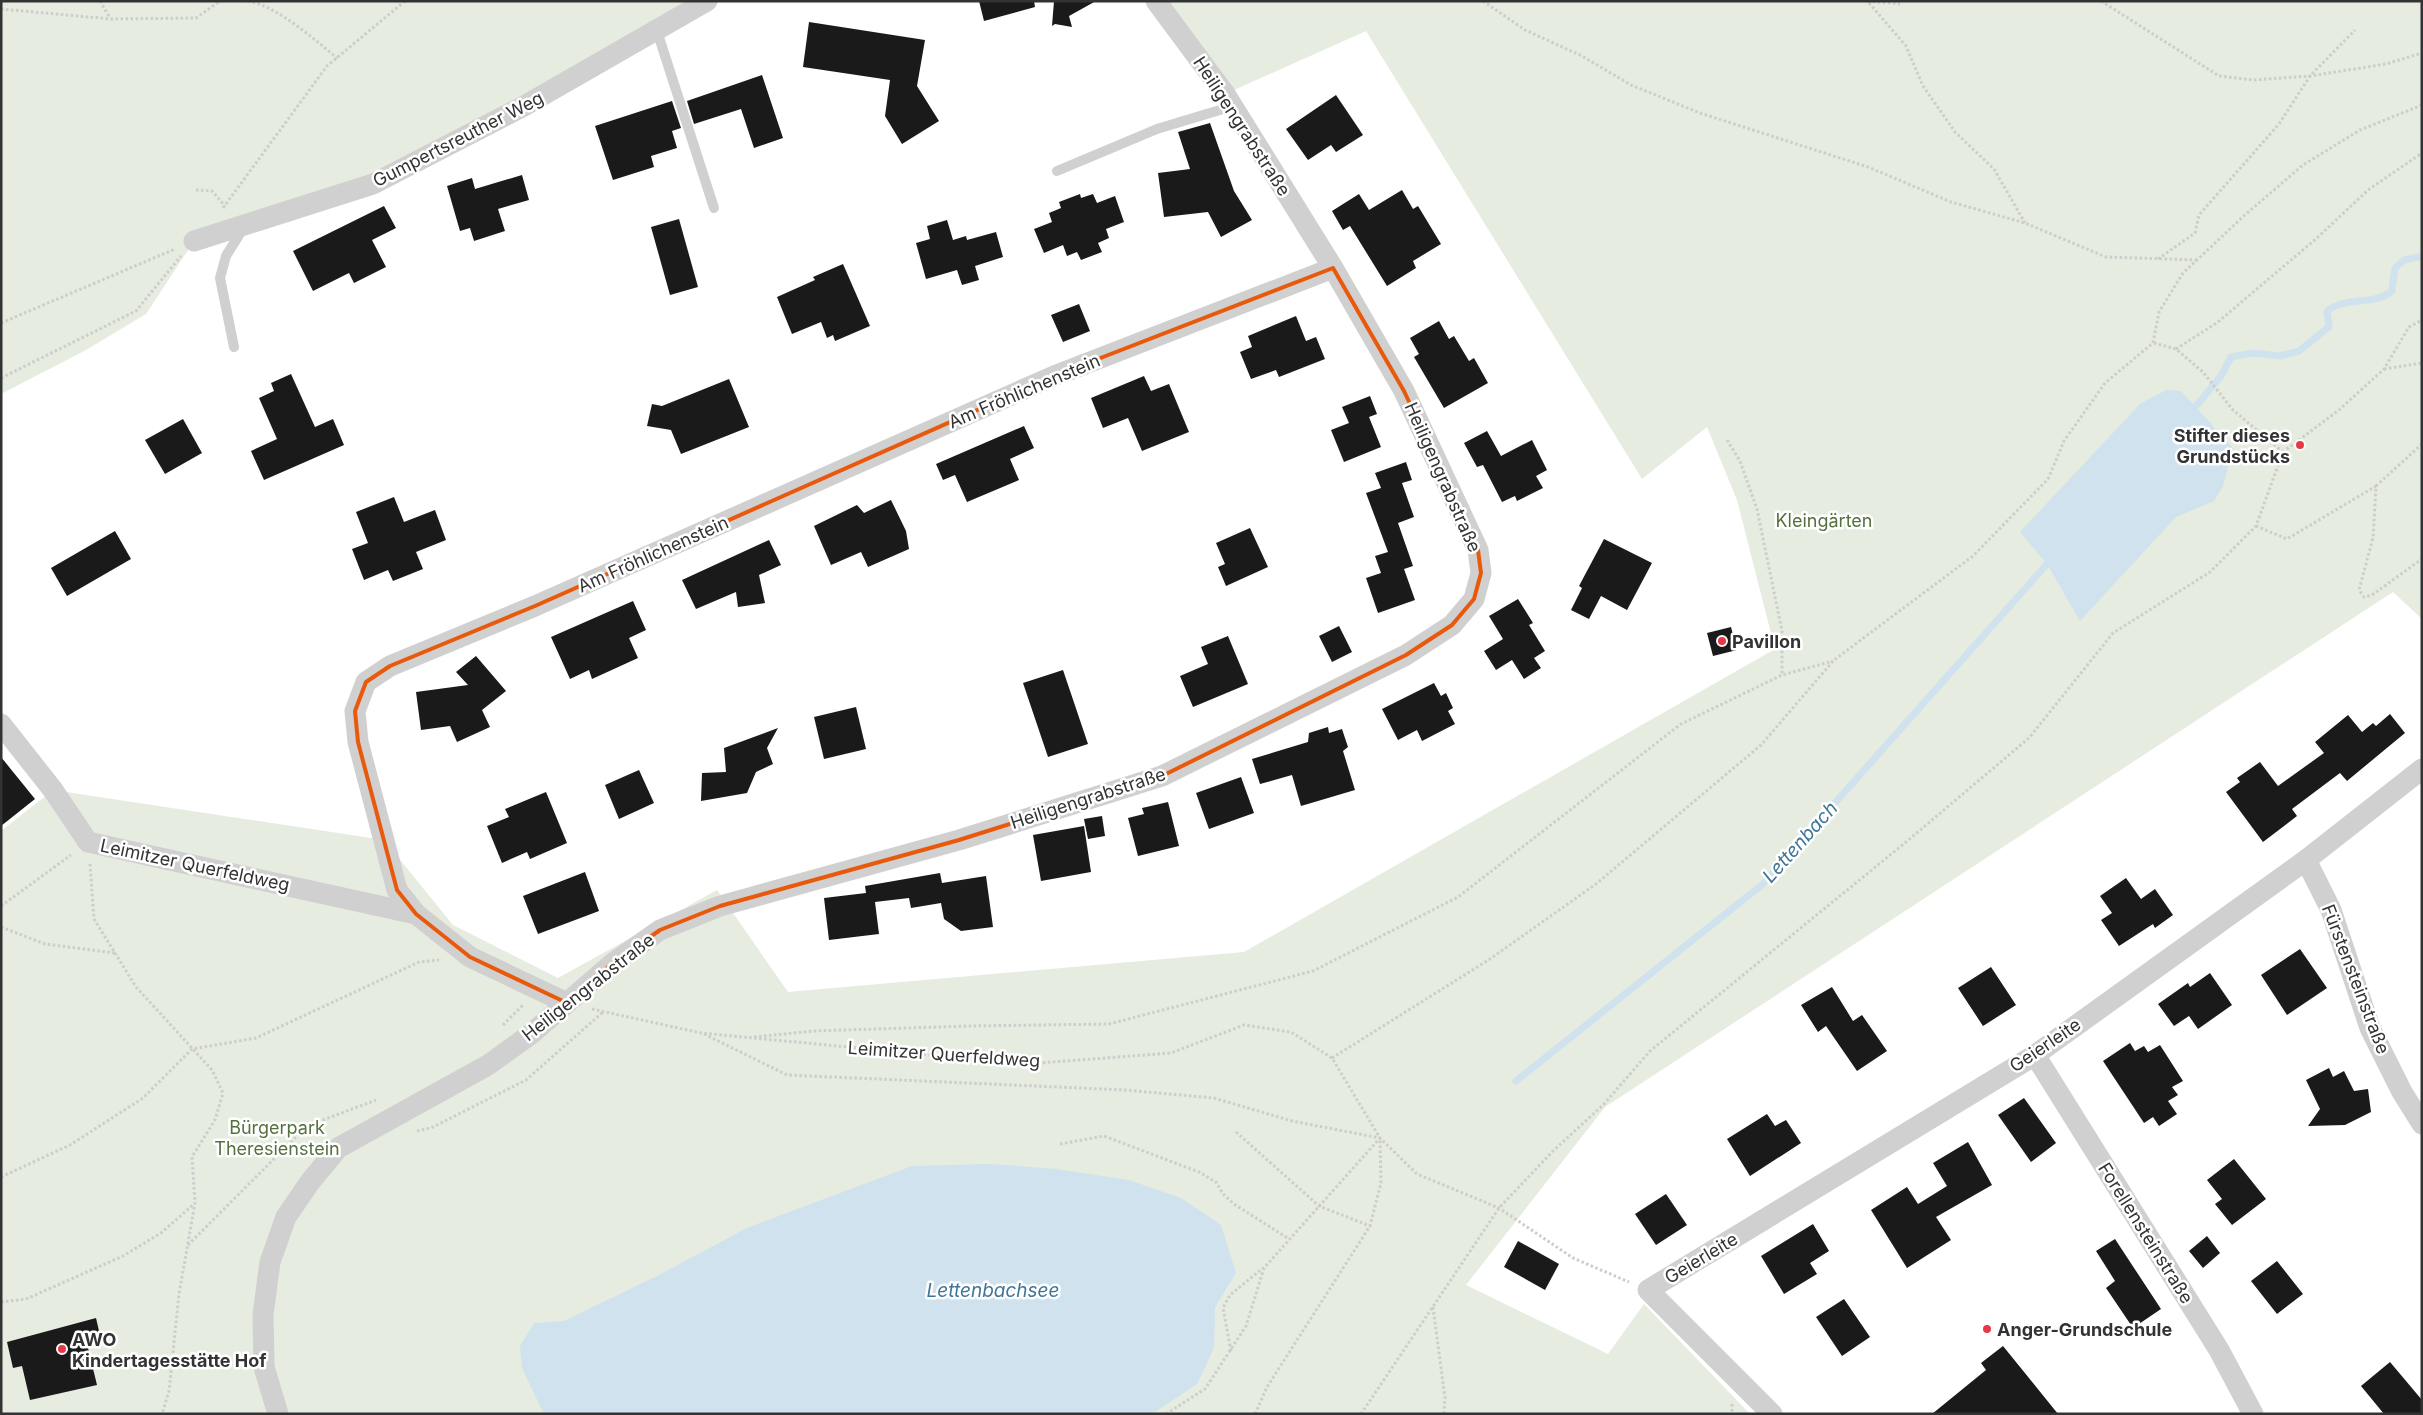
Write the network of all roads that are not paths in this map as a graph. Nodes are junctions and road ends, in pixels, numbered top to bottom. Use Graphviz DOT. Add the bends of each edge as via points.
graph roads {
  1 [pos="707,1"];
  2 [pos="1156,1"];
  3 [pos="657,31"];
  4 [pos="1233,106"];
  5 [pos="1057,171"];
  6 [pos="714,208"];
  7 [pos="244,226"];
  8 [pos="194,241"];
  9 [pos="1334,268"];
  10 [pos="234,347"];
  11 [pos="1,724"];
  12 [pos="2422,769"];
  13 [pos="2306,860"];
  14 [pos="416,914"];
  15 [pos="567,1003"];
  16 [pos="2035,1055"];
  17 [pos="2422,1124"];
  18 [pos="278,1414"];
  19 [pos="1772,1414"];
  20 [pos="2253,1414"];
  1 -- 3 [label="street, Gumpertsreuther Weg"];
  2 -- 4 [label="street, Heiligengrabstraße"];
  3 -- 6 [label="lane"];
  3 -- 7 [label="street, Gumpertsreuther Weg" via="524,106 373,184"];
  4 -- 5 [label="lane" via="1157,130"];
  4 -- 9 [label="street, Heiligengrabstraße"];
  7 -- 8 [label="street, Gumpertsreuther Weg"];
  7 -- 10 [label="lane" via="226,256 220,278"];
  9 -- 14 [label="street, Am Fröhlichenstein" via="1054,376 535,606 390,666 366,682 355,711 358,742 397,890"];
  9 -- 15 [label="street, Heiligengrabstraße" via="1404,391 1478,550 1481,573 1474,599 1452,625 1406,655 1162,776 959,840 720,906 660,930 613,963"];
  11 -- 14 [label="street, Leimitzer Querfeldweg" via="53,790 88,842"];
  12 -- 13 [label="street, Geierleite"];
  13 -- 16 [label="street, Geierleite"];
  13 -- 17 [label="street, Fürstensteinstraße" via="2331,910 2370,1028"];
  14 -- 15 [label="street, Am Fröhlichenstein" via="470,958"];
  15 -- 18 [label="street, Heiligengrabstraße" via="488,1064 338,1148 310,1182 286,1217 270,1262 263,1315 264,1367"];
  16 -- 19 [label="street, Geierleite" via="1648,1290"];
  16 -- 20 [label="street, Forellensteinstraße" via="2219,1350"];
}
